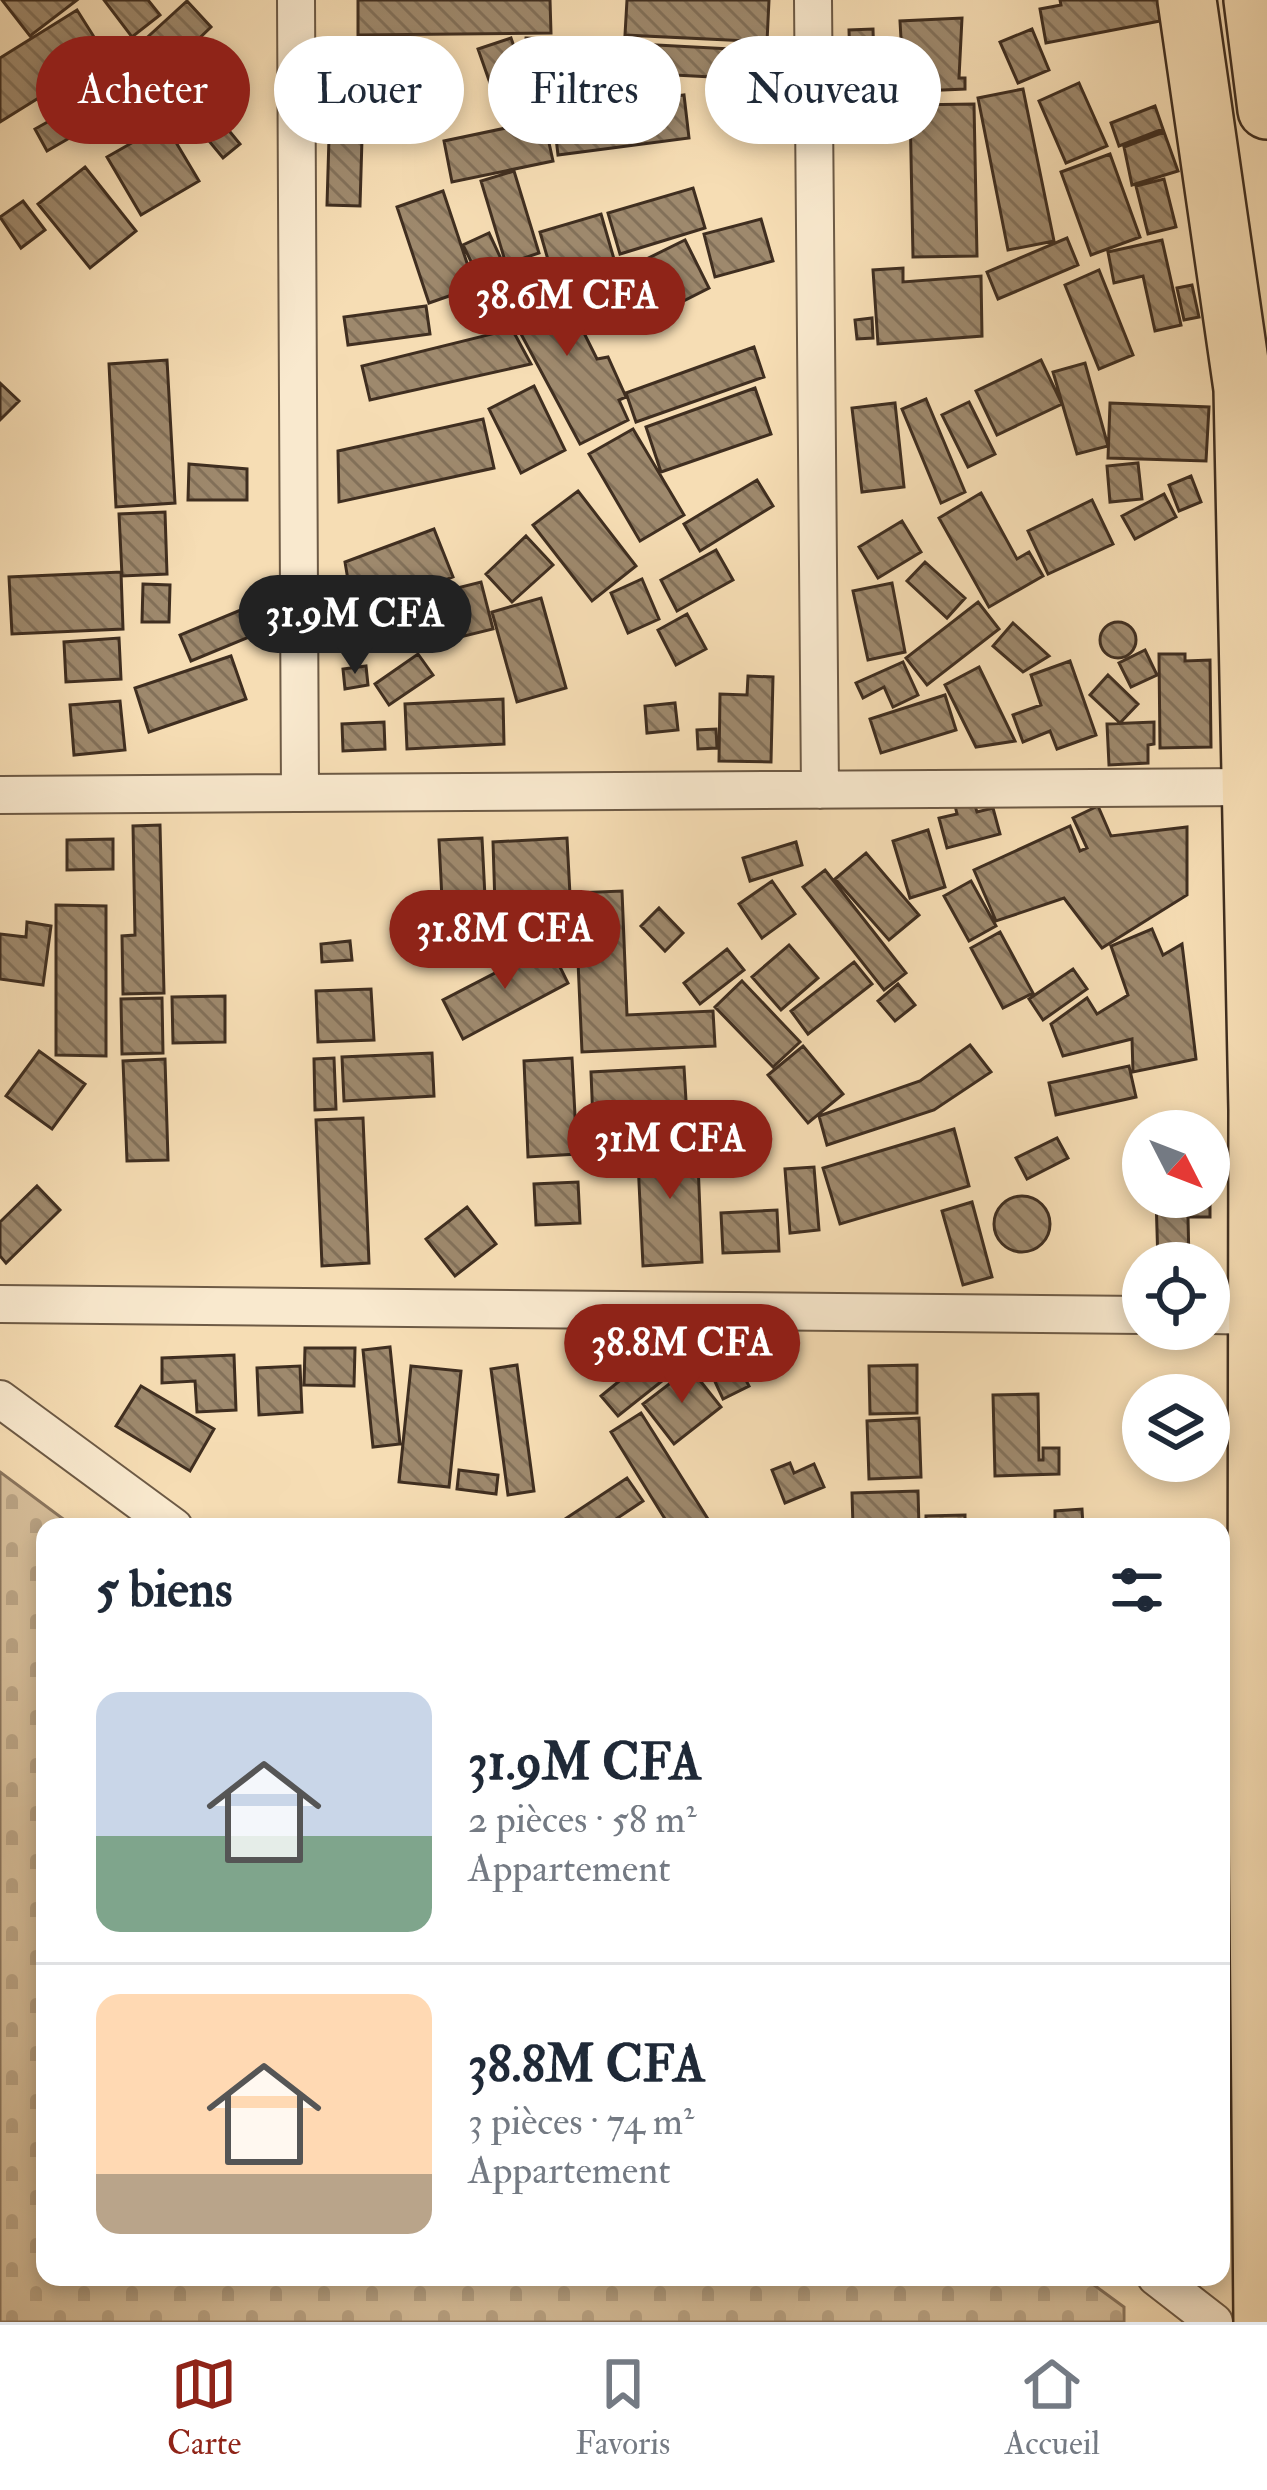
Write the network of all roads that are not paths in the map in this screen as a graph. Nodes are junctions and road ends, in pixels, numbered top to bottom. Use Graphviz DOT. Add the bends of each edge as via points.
graph roads {
  1 [pos="296,0"];
  2 [pos="813,0"];
  3 [pos="1187,0"];
  4 [pos="1253,0"];
  5 [pos="1267,110"];
  6 [pos="1250,787"];
  7 [pos="820,790"];
  8 [pos="300,794"];
  9 [pos="0,795"];
  10 [pos="0,1304"];
  11 [pos="1122,1315"];
  12 [pos="1245,1316"];
  13 [pos="0,1399"];
  14 [pos="162,1518"];
  15 [pos="1239,1694"];
  16 [pos="1168,2286"];
  17 [pos="1214,2322"];
  18 [pos="1263,2322"];
  1 -- 8 [label="street"];
  2 -- 7 [label="street"];
  3 -- 6 [label="main road" via="1243,389"];
  4 -- 5 [label="main road"];
  6 -- 7 [label="street"];
  6 -- 12 [label="main road" via="1258,1110"];
  7 -- 8 [label="street"];
  8 -- 9 [label="street"];
  10 -- 11 [label="street"];
  12 -- 15 [label="main road"];
  13 -- 14 [label="street"];
  15 -- 18 [label="main road"];
  16 -- 17 [label="street"];
}
